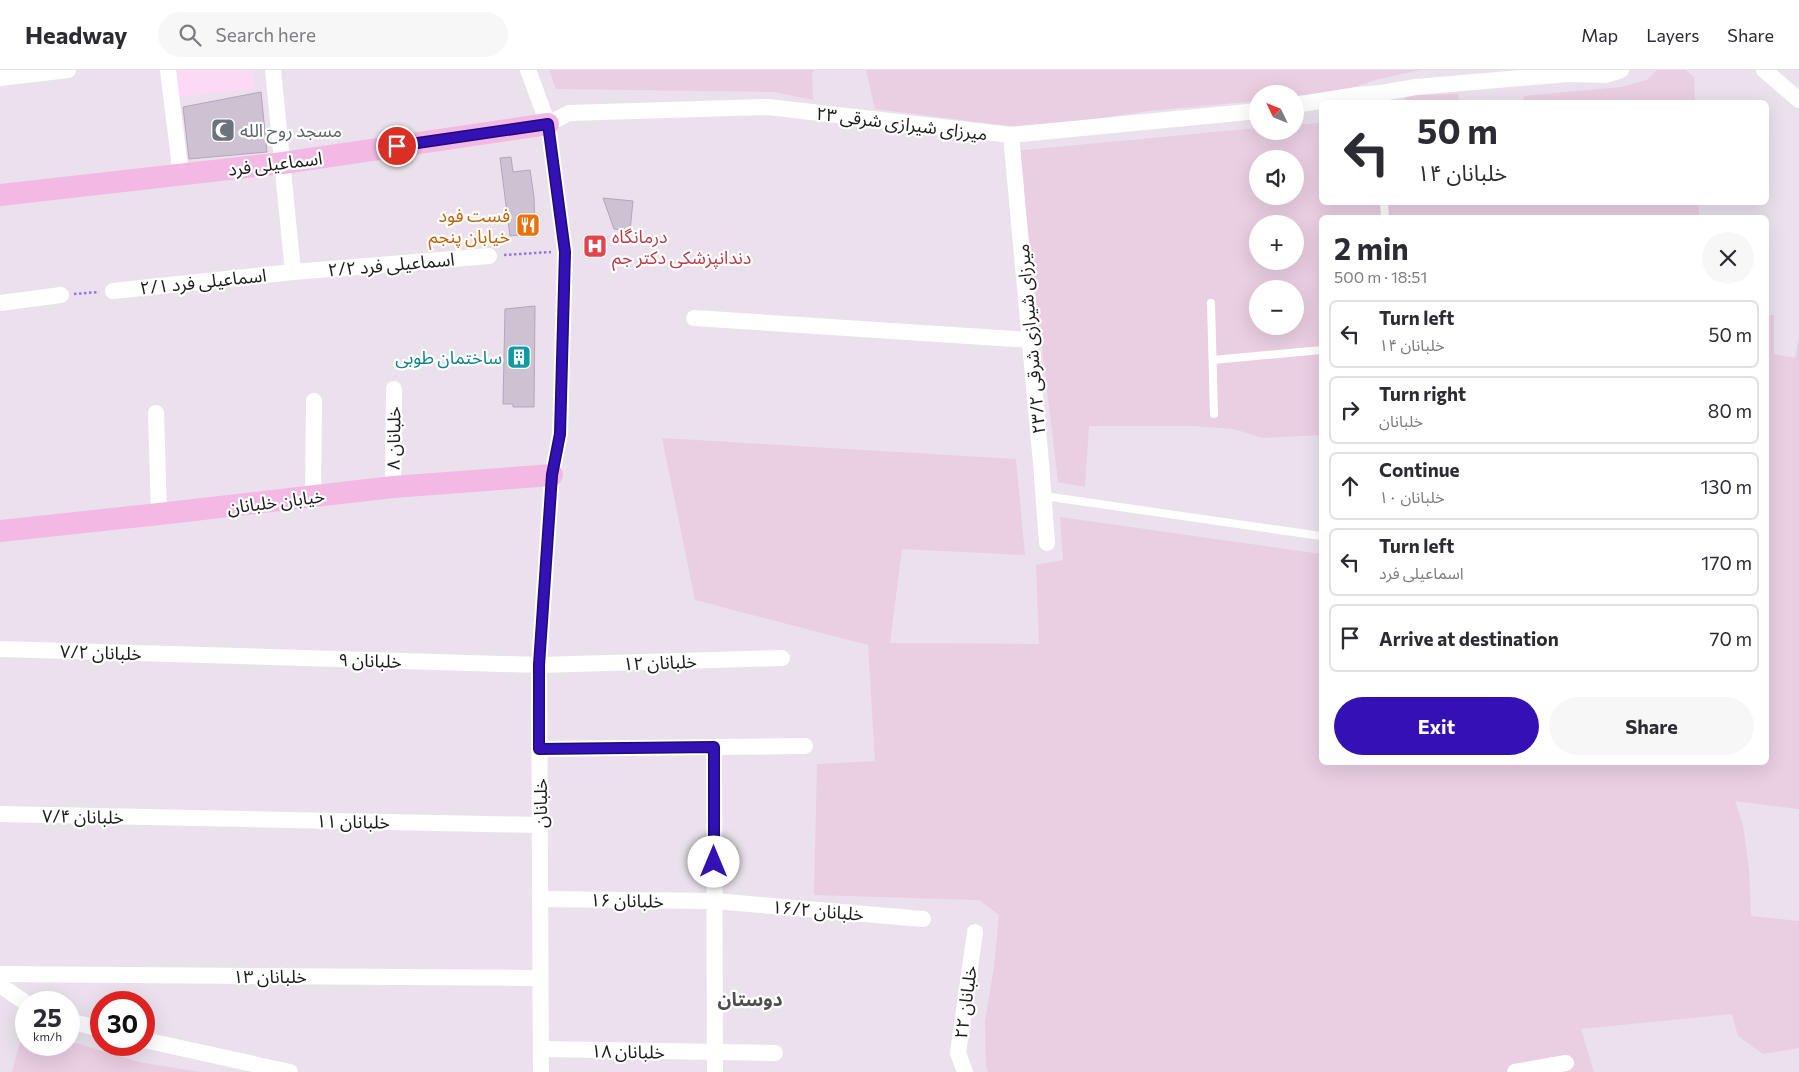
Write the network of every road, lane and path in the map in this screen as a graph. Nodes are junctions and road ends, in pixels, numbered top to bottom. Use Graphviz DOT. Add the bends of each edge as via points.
graph roads {
  1 [pos="68,70"];
  2 [pos="168,70"];
  3 [pos="273,70"];
  4 [pos="528,70"];
  5 [pos="1621,70"];
  6 [pos="1764,70"];
  7 [pos="0,78"];
  8 [pos="1381,98"];
  9 [pos="1326,100"];
  10 [pos="1799,100"];
  11 [pos="1319,101"];
  12 [pos="1304,104"];
  13 [pos="1249,112"];
  14 [pos="548,124"];
  15 [pos="1011,135"];
  16 [pos="283,163"];
  17 [pos="181,175"];
  18 [pos="0,195"];
  19 [pos="565,252"];
  20 [pos="489,256"];
  21 [pos="293,272"];
  22 [pos="112,290"];
  23 [pos="61,295"];
  24 [pos="0,303"];
  25 [pos="1211,303"];
  26 [pos="694,318"];
  27 [pos="1030,340"];
  28 [pos="1319,350"];
  29 [pos="1212,360"];
  30 [pos="394,389"];
  31 [pos="314,401"];
  32 [pos="156,413"];
  33 [pos="1214,414"];
  34 [pos="552,475"];
  35 [pos="393,487"];
  36 [pos="313,496"];
  37 [pos="1044,496"];
  38 [pos="159,514"];
  39 [pos="0,531"];
  40 [pos="1319,536"];
  41 [pos="1047,543"];
  42 [pos="0,649"];
  43 [pos="201,655"];
  44 [pos="782,658"];
  45 [pos="539,665"];
  46 [pos="805,746"];
  47 [pos="714,747"];
  48 [pos="539,749"];
  49 [pos="0,814"];
  50 [pos="166,817"];
  51 [pos="540,825"];
  52 [pos="540,899"];
  53 [pos="714,901"];
  54 [pos="923,919"];
  55 [pos="975,932"];
  56 [pos="0,974"];
  57 [pos="540,978"];
  58 [pos="0,985"];
  59 [pos="15,995"];
  60 [pos="155,1042"];
  61 [pos="541,1049"];
  62 [pos="715,1053"];
  63 [pos="775,1053"];
  64 [pos="1566,1064"];
  65 [pos="290,1072"];
  66 [pos="541,1072"];
  67 [pos="715,1072"];
  68 [pos="965,1072"];
  69 [pos="1514,1072"];
  1 -- 7 [label="street"];
  2 -- 17 [label="street"];
  3 -- 16 [label="street"];
  4 -- 14 [label="street, خلبانان"];
  5 -- 8 [label="street" via="1605,75 1557,75 1416,87"];
  6 -- 10 [label="street"];
  8 -- 9 [label="street" via="1357,95"];
  11 -- 12 [label="street"];
  13 -- 15 [label="street, ۲۳ میرزای شیرازی شرقی"];
  14 -- 15 [label="street, ۲۳ میرزای شیرازی شرقی" via="569,113 768,107"];
  14 -- 16 [label="street, اسماعیلی فرد"];
  14 -- 19 [label="street, خلبانان"];
  15 -- 27 [label="street, ۲۳/۲ میرزای شیرازی شرقی"];
  16 -- 17 [label="street, اسماعیلی فرد"];
  16 -- 21 [label="street"];
  17 -- 18 [label="street, اسماعیلی فرد"];
  19 -- 20 [label="path"];
  19 -- 34 [label="street, خلبانان" via="560,434"];
  20 -- 21 [label="street, ۲/۲ اسماعیلی فرد"];
  21 -- 22 [label="street, ۲/۱ اسماعیلی فرد"];
  22 -- 23 [label="path"];
  23 -- 24 [label="street"];
  25 -- 29 [label="lane"];
  26 -- 27 [label="street"];
  27 -- 37 [label="street, ۲۳/۲ میرزای شیرازی شرقی"];
  28 -- 29 [label="lane"];
  29 -- 33 [label="lane"];
  30 -- 35 [label="street, ۸ خلبانان"];
  31 -- 36 [label="street"];
  32 -- 38 [label="street"];
  34 -- 35 [label="street, خیابان خلبانان"];
  34 -- 45 [label="street, خلبانان"];
  35 -- 36 [label="street, خیابان خلبانان"];
  36 -- 38 [label="street, خیابان خلبانان"];
  37 -- 40 [label="lane"];
  37 -- 41 [label="street, ۲۳/۲ میرزای شیرازی شرقی"];
  38 -- 39 [label="street, خیابان خلبانان"];
  42 -- 43 [label="street, ۷/۲ خلبانان"];
  43 -- 45 [label="street, ۹ خلبانان"];
  44 -- 45 [label="street, ۱۲ خلبانان"];
  45 -- 48 [label="street, خلبانان"];
  46 -- 47 [label="street"];
  47 -- 48 [label="street"];
  47 -- 53 [label="street"];
  48 -- 51 [label="street, خلبانان"];
  49 -- 50 [label="street, ۷/۴ خلبانان"];
  50 -- 51 [label="street, ۱۱ خلبانان"];
  51 -- 52 [label="street, خلبانان"];
  52 -- 53 [label="street, ۱۶ خلبانان"];
  52 -- 57 [label="street, خلبانان"];
  53 -- 54 [label="street, ۱۶/۲ خلبانان"];
  53 -- 62 [label="street"];
  55 -- 68 [label="street, ۲۲ خلبانان" via="958,1052"];
  56 -- 57 [label="street, ۱۳ خلبانان"];
  57 -- 61 [label="street, خلبانان"];
  58 -- 59 [label="street"];
  60 -- 65 [label="street"];
  61 -- 62 [label="street, ۱۸ خلبانان"];
  61 -- 66 [label="street, خلبانان"];
  62 -- 63 [label="street, ۱۸ خلبانان"];
  62 -- 67 [label="street"];
  64 -- 69 [label="street"];
}
